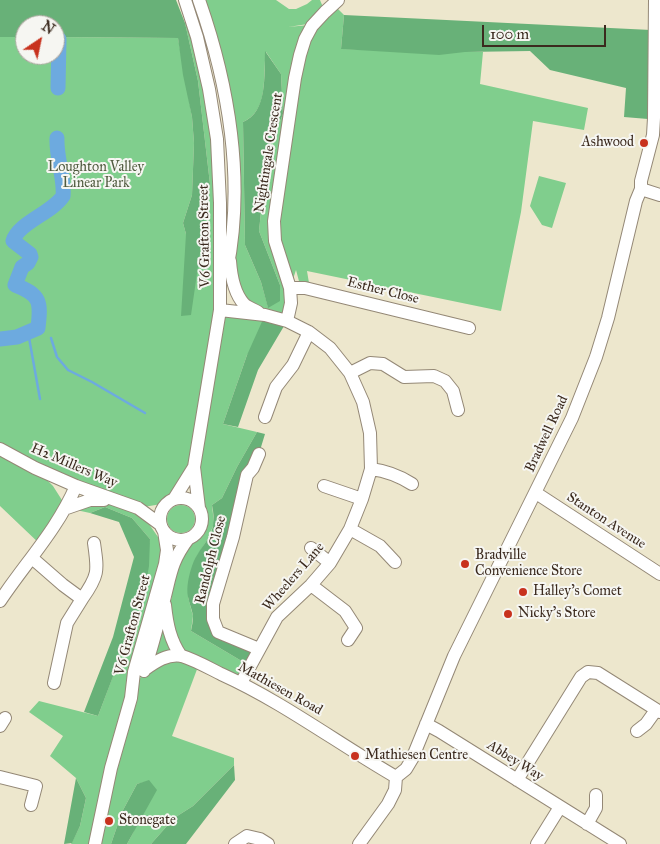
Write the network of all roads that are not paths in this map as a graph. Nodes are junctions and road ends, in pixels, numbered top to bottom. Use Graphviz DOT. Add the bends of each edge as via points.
graph roads {
  1 [pos="185,0"];
  2 [pos="199,0"];
  3 [pos="338,0"];
  4 [pos="655,0"];
  5 [pos="657,60"];
  6 [pos="657,119"];
  7 [pos="642,190"];
  8 [pos="660,195"];
  9 [pos="230,253"];
  10 [pos="290,288"];
  11 [pos="222,295"];
  12 [pos="220,310"];
  13 [pos="264,315"];
  14 [pos="287,321"];
  15 [pos="469,328"];
  16 [pos="309,332"];
  17 [pos="350,373"];
  18 [pos="458,410"];
  19 [pos="265,417"];
  20 [pos="0,449"];
  21 [pos="259,454"];
  22 [pos="194,467"];
  23 [pos="370,469"];
  24 [pos="412,484"];
  25 [pos="76,486"];
  26 [pos="324,486"];
  27 [pos="536,493"];
  28 [pos="362,499"];
  29 [pos="112,500"];
  30 [pos="170,501"];
  31 [pos="66,508"];
  32 [pos="138,508"];
  33 [pos="199,508"];
  34 [pos="162,528"];
  35 [pos="350,529"];
  36 [pos="188,539"];
  37 [pos="94,542"];
  38 [pos="311,548"];
  39 [pos="32,558"];
  40 [pos="395,562"];
  41 [pos="330,563"];
  42 [pos="660,574"];
  43 [pos="5,584"];
  44 [pos="311,585"];
  45 [pos="82,599"];
  46 [pos="164,600"];
  47 [pos="0,601"];
  48 [pos="348,640"];
  49 [pos="259,649"];
  50 [pos="181,656"];
  51 [pos="144,670"];
  52 [pos="54,683"];
  53 [pos="242,683"];
  54 [pos="131,698"];
  55 [pos="658,711"];
  56 [pos="426,724"];
  57 [pos="637,731"];
  58 [pos="0,776"];
  59 [pos="396,777"];
  60 [pos="517,780"];
  61 [pos="596,795"];
  62 [pos="31,806"];
  63 [pos="560,808"];
  64 [pos="587,824"];
  65 [pos="95,844"];
  66 [pos="235,844"];
  67 [pos="268,844"];
  68 [pos="359,844"];
  69 [pos="537,844"];
  70 [pos="620,844"];
  1 -- 11 [label="street, V6 Grafton Street" via="209,89 217,139"];
  2 -- 9 [label="street, V6 Grafton Street" via="214,46 232,141 234,204"];
  3 -- 10 [label="street, Nightingale Crescent" via="312,26 305,39 295,78 274,221 275,241"];
  4 -- 5 [label="street, Bradwell Road"];
  5 -- 6 [label="street, Bradwell Road"];
  6 -- 7 [label="street, Bradwell Road" via="641,181"];
  7 -- 8 [label="street"];
  7 -- 27 [label="street, Bradwell Road" via="636,201 596,357 572,418"];
  9 -- 11 [label="street, V6 Grafton Street"];
  9 -- 13 [label="street" via="233,283 240,298 245,305"];
  10 -- 14 [label="street, Nightingale Crescent"];
  10 -- 15 [label="street, Esther Close" via="305,288"];
  11 -- 12 [label="street"];
  12 -- 13 [label="street, Wheelers Lane"];
  12 -- 22 [label="street"];
  13 -- 14 [label="street, Wheelers Lane"];
  14 -- 16 [label="street, Wheelers Lane"];
  16 -- 17 [label="street, Wheelers Lane" via="330,348"];
  16 -- 19 [label="street" via="276,387"];
  17 -- 18 [label="street" via="370,363 383,364 404,377 434,376 453,391"];
  17 -- 23 [label="street, Wheelers Lane" via="363,402 370,433"];
  20 -- 25 [label="street, H2 Millers Way"];
  21 -- 49 [label="street, Randolph Close" via="247,475 233,537 212,604 218,632"];
  22 -- 30 [label="street"];
  22 -- 33 [label="street"];
  23 -- 24 [label="street" via="398,475"];
  23 -- 28 [label="street, Wheelers Lane"];
  25 -- 29 [label="street, H2 Millers Way"];
  25 -- 31 [label="street"];
  26 -- 28 [label="street"];
  27 -- 42 [label="street, Stanton Avenue"];
  27 -- 56 [label="street, Bradwell Road" via="454,656"];
  28 -- 35 [label="street, Wheelers Lane"];
  29 -- 31 [label="street" via="90,500"];
  29 -- 32 [label="street, H2 Millers Way"];
  30 -- 32 [label="street, H2 Millers Way"];
  30 -- 33 [label="street" via="185,498"];
  30 -- 34 [label="street" via="162,511"];
  31 -- 39 [label="street"];
  32 -- 34 [label="street, H2 Millers Way"];
  33 -- 36 [label="street" via="201,526 197,534"];
  34 -- 36 [label="street" via="177,540"];
  34 -- 54 [label="street, V6 Grafton Street" via="167,550 165,564 134,672"];
  35 -- 40 [label="street" via="380,546"];
  35 -- 41 [label="street, Wheelers Lane"];
  36 -- 46 [label="street, V6 Grafton Street" via="171,568"];
  37 -- 45 [label="street" via="98,568 94,582"];
  38 -- 41 [label="street"];
  39 -- 43 [label="street"];
  39 -- 45 [label="street"];
  41 -- 44 [label="street, Wheelers Lane"];
  43 -- 47 [label="street"];
  44 -- 48 [label="street" via="345,611 356,628"];
  44 -- 49 [label="street, Wheelers Lane" via="277,617"];
  45 -- 52 [label="street" via="67,623"];
  46 -- 50 [label="street" via="170,636"];
  46 -- 51 [label="street, V6 Grafton Street"];
  49 -- 53 [label="street, Wheelers Lane"];
  50 -- 51 [label="street" via="156,661"];
  50 -- 53 [label="street, Mathiesen Road"];
  51 -- 54 [label="street, V6 Grafton Street"];
  53 -- 59 [label="street, Mathiesen Road"];
  54 -- 65 [label="street, V6 Grafton Street" via="111,768"];
  55 -- 57 [label="street"];
  55 -- 60 [label="street" via="598,673 588,672 581,678"];
  56 -- 59 [label="street, Bradwell Road" via="412,759"];
  56 -- 60 [label="street, Abbey Way"];
  58 -- 62 [label="street" via="38,781"];
  59 -- 68 [label="street, Bradwell Road" via="395,790 388,804"];
  60 -- 63 [label="street, Abbey Way"];
  61 -- 64 [label="street" via="596,808"];
  63 -- 64 [label="street, Abbey Way"];
  63 -- 69 [label="street"];
  64 -- 70 [label="street, Abbey Way"];
  66 -- 67 [label="street" via="247,836"];
}
